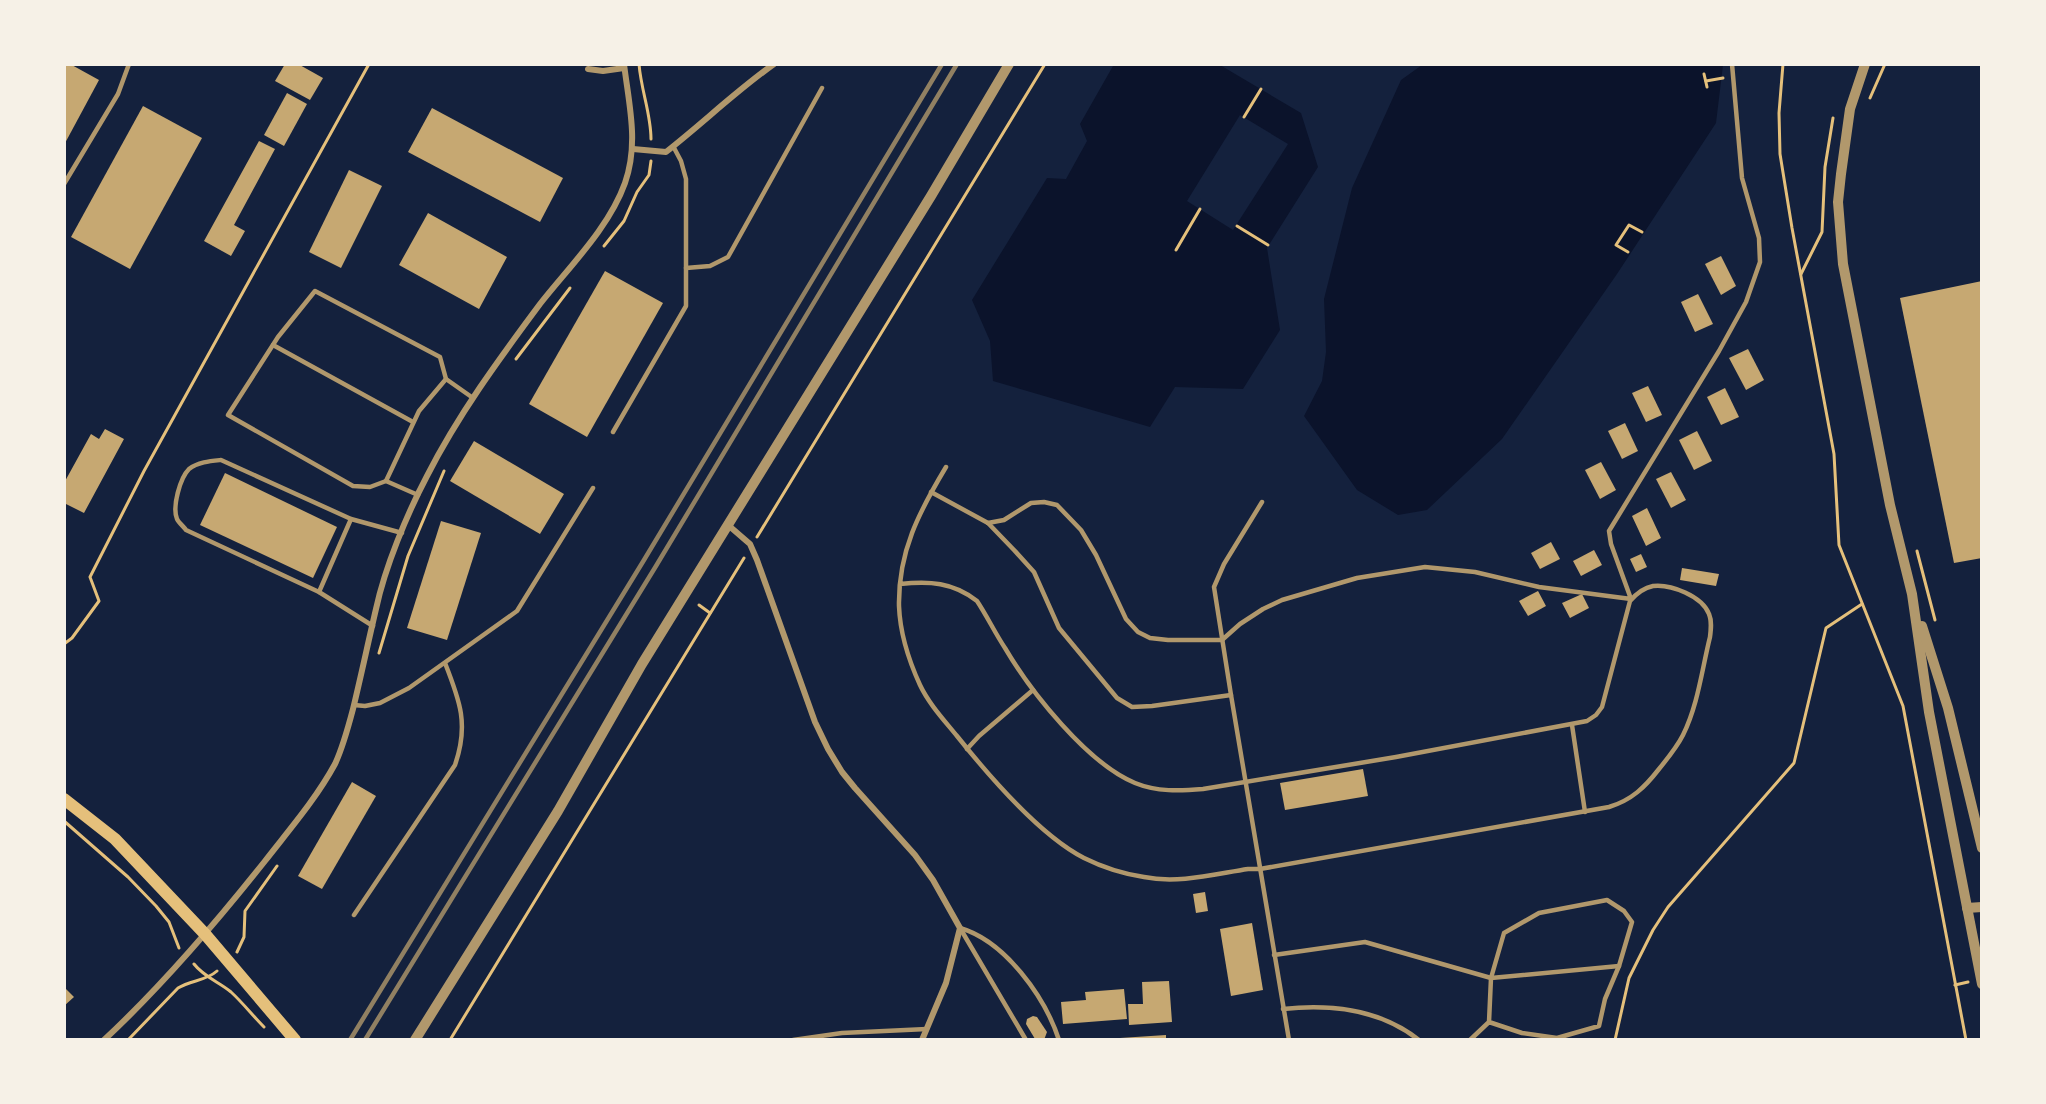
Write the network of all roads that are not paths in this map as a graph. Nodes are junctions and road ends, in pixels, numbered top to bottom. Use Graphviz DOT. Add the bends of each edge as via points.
graph roads {
  1 [pos="129,64"];
  2 [pos="774,64"];
  3 [pos="1009,64"];
  4 [pos="1731,64"];
  5 [pos="1865,64"];
  6 [pos="624,66"];
  7 [pos="588,69"];
  8 [pos="822,88"];
  9 [pos="673,146"];
  10 [pos="633,149"];
  11 [pos="64,184"];
  12 [pos="686,268"];
  13 [pos="273,345"];
  14 [pos="446,379"];
  15 [pos="473,398"];
  16 [pos="413,422"];
  17 [pos="613,432"];
  18 [pos="946,467"];
  19 [pos="386,481"];
  20 [pos="593,488"];
  21 [pos="931,492"];
  22 [pos="418,495"];
  23 [pos="1262,502"];
  24 [pos="351,519"];
  25 [pos="988,524"];
  26 [pos="728,525"];
  27 [pos="402,533"];
  28 [pos="900,584"];
  29 [pos="319,592"];
  30 [pos="1912,594"];
  31 [pos="1631,599"];
  32 [pos="373,626"];
  33 [pos="1222,640"];
  34 [pos="445,663"];
  35 [pos="1033,690"];
  36 [pos="1231,695"];
  37 [pos="354,705"];
  38 [pos="1572,725"];
  39 [pos="967,749"];
  40 [pos="1245,782"];
  41 [pos="64,799"];
  42 [pos="1585,812"];
  43 [pos="1982,848"];
  44 [pos="1260,869"];
  45 [pos="1982,907"];
  46 [pos="1967,908"];
  47 [pos="354,915"];
  48 [pos="960,928"];
  49 [pos="206,934"];
  50 [pos="1977,941"];
  51 [pos="1274,955"];
  52 [pos="1619,966"];
  53 [pos="1491,978"];
  54 [pos="1979,982"];
  55 [pos="1283,1009"];
  56 [pos="1489,1022"];
  57 [pos="927,1029"];
  58 [pos="294,1039"];
  59 [pos="104,1040"];
  60 [pos="415,1040"];
  61 [pos="793,1040"];
  62 [pos="922,1040"];
  63 [pos="1026,1040"];
  64 [pos="1059,1040"];
  65 [pos="1289,1040"];
  66 [pos="1419,1040"];
  67 [pos="1470,1040"];
  1 -- 11 [label="lane" via="118,94"];
  2 -- 9 [label="street"];
  3 -- 26 [label="street"];
  4 -- 31 [label="lane" via="1742,178 1759,238 1760,262 1746,302 1719,351 1609,531"];
  5 -- 30 [label="street" via="1845,139 1838,202 1840,233 1879,455"];
  6 -- 7 [label="street" via="603,71"];
  6 -- 10 [label="street"];
  8 -- 12 [label="lane" via="728,257 710,266"];
  9 -- 10 [label="street" via="666,152"];
  9 -- 12 [label="lane" via="686,179"];
  10 -- 15 [label="street" via="613,211"];
  12 -- 17 [label="lane" via="686,306"];
  13 -- 14 [label="lane" via="315,291 440,357"];
  13 -- 16 [label="lane"];
  13 -- 19 [label="lane" via="228,416 353,486 370,487"];
  14 -- 15 [label="lane"];
  14 -- 16 [label="lane"];
  15 -- 22 [label="street" via="442,446"];
  16 -- 19 [label="lane"];
  18 -- 21 [label="lane"];
  19 -- 22 [label="lane"];
  20 -- 34 [label="lane" via="517,611"];
  21 -- 25 [label="lane"];
  21 -- 28 [label="lane" via="911,535"];
  22 -- 27 [label="street"];
  23 -- 33 [label="lane" via="1214,587"];
  24 -- 27 [label="lane"];
  24 -- 29 [label="lane"];
  24 -- 29 [label="lane" via="221,460 205,461 189,470 181,483 175,501 177,518 186,530"];
  25 -- 33 [label="lane" via="1004,520 1031,503 1057,505 1081,530 1126,619 1138,632 1168,640"];
  25 -- 36 [label="lane" via="1034,572 1059,628 1125,704 1152,706"];
  26 -- 48 [label="street" via="750,544 828,749 855,788 915,855"];
  26 -- 60 [label="street" via="558,811"];
  27 -- 32 [label="street"];
  28 -- 35 [label="lane" via="936,582 966,592 977,601"];
  28 -- 39 [label="lane" via="902,634 920,686"];
  29 -- 32 [label="lane"];
  30 -- 43 [label="street" via="1948,708"];
  30 -- 46 [label="street" via="1929,712"];
  31 -- 33 [label="lane" via="1425,567 1357,578 1282,600 1240,624"];
  31 -- 38 [label="lane" via="1602,707 1587,721"];
  31 -- 42 [label="lane" via="1638,591 1653,586 1686,593 1701,602 1709,614 1710,637 1690,716 1673,751 1633,797"];
  32 -- 37 [label="street"];
  33 -- 36 [label="lane"];
  34 -- 37 [label="lane" via="380,703"];
  34 -- 47 [label="lane" via="463,726 455,765"];
  35 -- 39 [label="lane"];
  35 -- 40 [label="lane" via="1076,740 1136,783 1177,792"];
  36 -- 40 [label="lane"];
  37 -- 49 [label="street" via="336,762 320,787"];
  38 -- 40 [label="lane"];
  38 -- 42 [label="lane"];
  39 -- 44 [label="lane" via="1032,819 1084,858 1148,878 1178,879"];
  40 -- 44 [label="lane"];
  41 -- 49 [label="main road" via="115,839"];
  42 -- 44 [label="lane"];
  44 -- 51 [label="lane"];
  45 -- 46 [label="street"];
  46 -- 50 [label="street"];
  48 -- 57 [label="street" via="946,983"];
  48 -- 63 [label="lane"];
  48 -- 64 [label="lane" via="998,948 1041,1001"];
  49 -- 58 [label="main road"];
  49 -- 59 [label="street"];
  50 -- 54 [label="street"];
  51 -- 53 [label="lane" via="1365,942"];
  51 -- 55 [label="lane"];
  52 -- 53 [label="lane"];
  52 -- 53 [label="lane" via="1632,922 1607,900 1539,913 1504,933"];
  52 -- 56 [label="lane" via="1599,1026 1557,1038 1522,1033"];
  53 -- 56 [label="lane"];
  55 -- 65 [label="lane"];
  55 -- 66 [label="lane" via="1350,1009 1386,1021"];
  56 -- 67 [label="lane"];
  57 -- 61 [label="lane"];
  57 -- 62 [label="street"];
}
